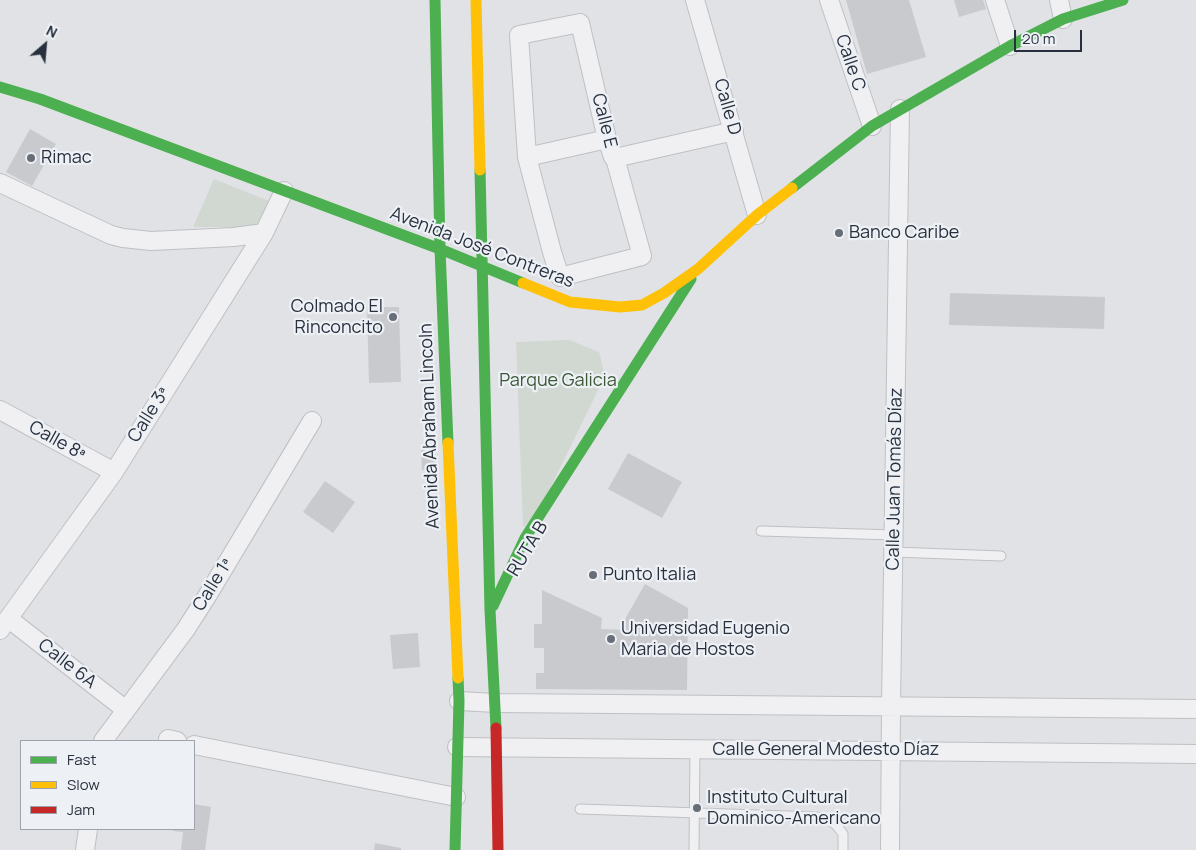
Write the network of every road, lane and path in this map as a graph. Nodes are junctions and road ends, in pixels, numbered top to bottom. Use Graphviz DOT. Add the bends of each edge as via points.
graph roads {
  1 [pos="435,0"];
  2 [pos="476,0"];
  3 [pos="695,0"];
  4 [pos="829,0"];
  5 [pos="995,0"];
  6 [pos="1059,0"];
  7 [pos="1123,0"];
  8 [pos="1063,18"];
  9 [pos="1010,46"];
  10 [pos="0,87"];
  11 [pos="900,109"];
  12 [pos="872,126"];
  13 [pos="734,131"];
  14 [pos="607,139"];
  15 [pos="527,157"];
  16 [pos="615,158"];
  17 [pos="0,183"];
  18 [pos="284,191"];
  19 [pos="757,215"];
  20 [pos="264,233"];
  21 [pos="440,249"];
  22 [pos="482,267"];
  23 [pos="698,269"];
  24 [pos="0,410"];
  25 [pos="312,421"];
  26 [pos="114,472"];
  27 [pos="761,531"];
  28 [pos="894,543"];
  29 [pos="1001,556"];
  30 [pos="490,610"];
  31 [pos="4,624"];
  32 [pos="458,701"];
  33 [pos="496,703"];
  34 [pos="891,705"];
  35 [pos="1196,709"];
  36 [pos="126,710"];
  37 [pos="104,740"];
  38 [pos="195,744"];
  39 [pos="456,747"];
  40 [pos="498,748"];
  41 [pos="695,749"];
  42 [pos="890,751"];
  43 [pos="1196,754"];
  44 [pos="456,797"];
  45 [pos="580,809"];
  46 [pos="694,813"];
  47 [pos="88,830"];
  48 [pos="85,850"];
  49 [pos="455,850"];
  50 [pos="496,850"];
  51 [pos="694,850"];
  52 [pos="843,850"];
  53 [pos="890,850"];
  1 -- 21 [label="main road, Avenida Abraham Lincoln"];
  2 -- 22 [label="main road"];
  3 -- 13 [label="street, Calle D"];
  4 -- 12 [label="street, Calle C"];
  5 -- 9 [label="street"];
  6 -- 8 [label="street"];
  7 -- 8 [label="main road, Avenida José Contreras"];
  8 -- 9 [label="main road, Avenida José Contreras"];
  9 -- 11 [label="main road, Avenida José Contreras"];
  10 -- 18 [label="main road, Avenida José Contreras"];
  11 -- 12 [label="main road, Avenida José Contreras"];
  11 -- 28 [label="street, Calle Juan Tomás Díaz"];
  12 -- 19 [label="main road, Avenida José Contreras"];
  13 -- 16 [label="street, Calle E"];
  13 -- 19 [label="street, Calle D"];
  14 -- 15 [label="street"];
  14 -- 15 [label="street, Calle E" via="580,22 519,35"];
  14 -- 16 [label="street, Calle E"];
  15 -- 16 [label="street" via="560,277 642,256"];
  17 -- 20 [label="street" via="123,238 151,241"];
  18 -- 20 [label="street, Calle 3ª"];
  18 -- 21 [label="main road, Avenida José Contreras"];
  19 -- 23 [label="main road, Avenida José Contreras"];
  20 -- 26 [label="street, Calle 3ª"];
  21 -- 22 [label="main road, Avenida José Contreras"];
  21 -- 32 [label="main road, Avenida Abraham Lincoln"];
  22 -- 23 [label="main road, Avenida José Contreras" via="570,302 620,306 642,305"];
  22 -- 30 [label="main road"];
  23 -- 30 [label="main road" via="526,538"];
  24 -- 26 [label="street, Calle 8ª"];
  25 -- 36 [label="street, Calle 1ª" via="186,629"];
  26 -- 31 [label="street, Calle 3ª"];
  27 -- 28 [label="lane"];
  28 -- 29 [label="lane"];
  28 -- 34 [label="street, Calle Juan Tomás Díaz"];
  30 -- 33 [label="main road"];
  30 -- 50 [label="lane"];
  31 -- 36 [label="street, Calle 6A"];
  32 -- 33 [label="street"];
  32 -- 39 [label="main road, Avenida Abraham Lincoln"];
  33 -- 34 [label="street"];
  33 -- 40 [label="main road"];
  34 -- 35 [label="street"];
  34 -- 42 [label="street, Calle Juan Tomás Díaz"];
  36 -- 37 [label="street, Calle 1ª"];
  38 -- 44 [label="street"];
  39 -- 40 [label="street, Calle General Modesto Díaz"];
  39 -- 44 [label="main road, Avenida Abraham Lincoln"];
  40 -- 41 [label="street, Calle General Modesto Díaz"];
  40 -- 50 [label="main road"];
  41 -- 42 [label="street, Calle General Modesto Díaz"];
  41 -- 46 [label="lane"];
  42 -- 43 [label="street, Calle General Modesto Díaz"];
  42 -- 53 [label="street, Calle Juan Tomás Díaz"];
  44 -- 49 [label="main road, Avenida Abraham Lincoln"];
  45 -- 46 [label="lane"];
  46 -- 51 [label="lane"];
  46 -- 52 [label="lane" via="830,820 843,834"];
  47 -- 48 [label="street"];
}
